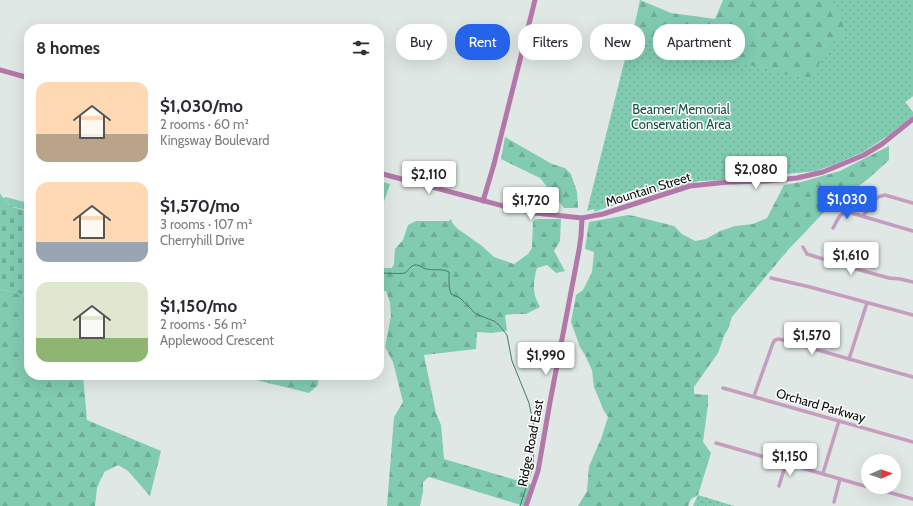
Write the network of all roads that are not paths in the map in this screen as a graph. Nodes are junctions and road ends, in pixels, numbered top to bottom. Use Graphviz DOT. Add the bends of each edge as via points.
graph roads {
  1 [pos="535,0"];
  2 [pos="0,70"];
  3 [pos="24,77"];
  4 [pos="913,119"];
  5 [pos="384,174"];
  6 [pos="483,201"];
  7 [pos="913,202"];
  8 [pos="862,216"];
  9 [pos="582,218"];
  10 [pos="833,228"];
  11 [pos="913,231"];
  12 [pos="803,247"];
  13 [pos="771,278"];
  14 [pos="913,282"];
  15 [pos="867,303"];
  16 [pos="913,315"];
  17 [pos="849,359"];
  18 [pos="913,377"];
  19 [pos="723,388"];
  20 [pos="754,396"];
  21 [pos="838,421"];
  22 [pos="913,442"];
  23 [pos="716,443"];
  24 [pos="786,463"];
  25 [pos="823,473"];
  26 [pos="840,479"];
  27 [pos="861,485"];
  28 [pos="779,486"];
  29 [pos="895,494"];
  30 [pos="913,499"];
  31 [pos="834,502"];
  32 [pos="526,506"];
  1 -- 6 [label="main road"];
  2 -- 3 [label="main road"];
  4 -- 9 [label="main road, Mountain Street" via="864,155 823,172 797,178 690,186 603,214"];
  5 -- 6 [label="main road, Mountain Street"];
  6 -- 9 [label="main road, Mountain Street" via="535,213"];
  7 -- 8 [label="street" via="881,195"];
  8 -- 10 [label="street" via="844,212"];
  8 -- 11 [label="street"];
  9 -- 32 [label="main road, Ridge Road East" via="579,250 542,454"];
  12 -- 14 [label="street" via="807,254 889,278"];
  13 -- 15 [label="street"];
  15 -- 16 [label="street"];
  15 -- 17 [label="street"];
  17 -- 18 [label="street"];
  17 -- 20 [label="street" via="775,340"];
  19 -- 20 [label="street, Orchard Parkway"];
  20 -- 21 [label="street, Orchard Parkway"];
  21 -- 22 [label="street, Orchard Parkway"];
  21 -- 25 [label="street"];
  23 -- 24 [label="street"];
  24 -- 25 [label="street"];
  24 -- 28 [label="street"];
  25 -- 26 [label="street"];
  26 -- 27 [label="street"];
  26 -- 31 [label="street"];
  29 -- 30 [label="street"];
}
